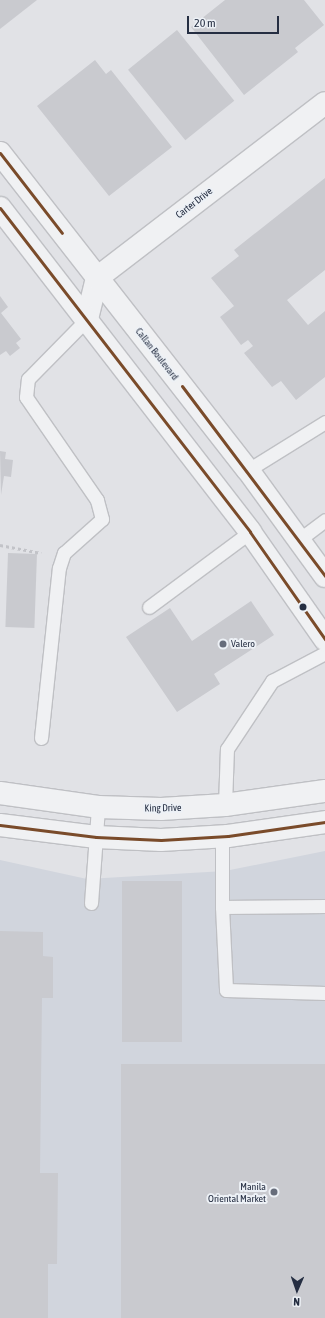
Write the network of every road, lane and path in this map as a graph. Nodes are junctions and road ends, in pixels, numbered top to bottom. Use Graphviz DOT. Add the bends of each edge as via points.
graph roads {
  1 [pos="325,103"];
  2 [pos="0,153"];
  3 [pos="0,208"];
  4 [pos="97,278"];
  5 [pos="87,319"];
  6 [pos="325,422"];
  7 [pos="248,470"];
  8 [pos="325,520"];
  9 [pos="250,532"];
  10 [pos="300,539"];
  11 [pos="0,545"];
  12 [pos="61,559"];
  13 [pos="325,576"];
  14 [pos="149,607"];
  15 [pos="325,639"];
  16 [pos="325,653"];
  17 [pos="41,738"];
  18 [pos="325,791"];
  19 [pos="0,793"];
  20 [pos="225,805"];
  21 [pos="98,806"];
  22 [pos="325,822"];
  23 [pos="0,825"];
  24 [pos="222,836"];
  25 [pos="96,837"];
  26 [pos="91,903"];
  27 [pos="325,906"];
  28 [pos="222,907"];
  29 [pos="325,993"];
  1 -- 4 [label="street, Carter Drive"];
  2 -- 4 [label="street, Callan Boulevard"];
  3 -- 5 [label="street"];
  4 -- 5 [label="street"];
  4 -- 7 [label="street, Callan Boulevard"];
  5 -- 9 [label="street"];
  5 -- 12 [label="lane" via="28,379 26,397 96,500 102,519 64,552"];
  6 -- 7 [label="lane"];
  7 -- 10 [label="street, Callan Boulevard"];
  8 -- 10 [label="lane"];
  9 -- 14 [label="lane"];
  9 -- 15 [label="street"];
  10 -- 13 [label="street, Callan Boulevard"];
  11 -- 12 [label="path"];
  12 -- 17 [label="lane"];
  16 -- 20 [label="lane" via="272,681 268,687 227,750"];
  18 -- 20 [label="street, King Drive"];
  19 -- 21 [label="street, King Drive"];
  20 -- 21 [label="street, King Drive" via="161,809"];
  21 -- 25 [label="lane"];
  22 -- 24 [label="street"];
  23 -- 25 [label="street"];
  24 -- 25 [label="street" via="161,840"];
  24 -- 28 [label="lane"];
  25 -- 26 [label="lane"];
  27 -- 28 [label="lane"];
  28 -- 29 [label="lane" via="226,990"];
}
